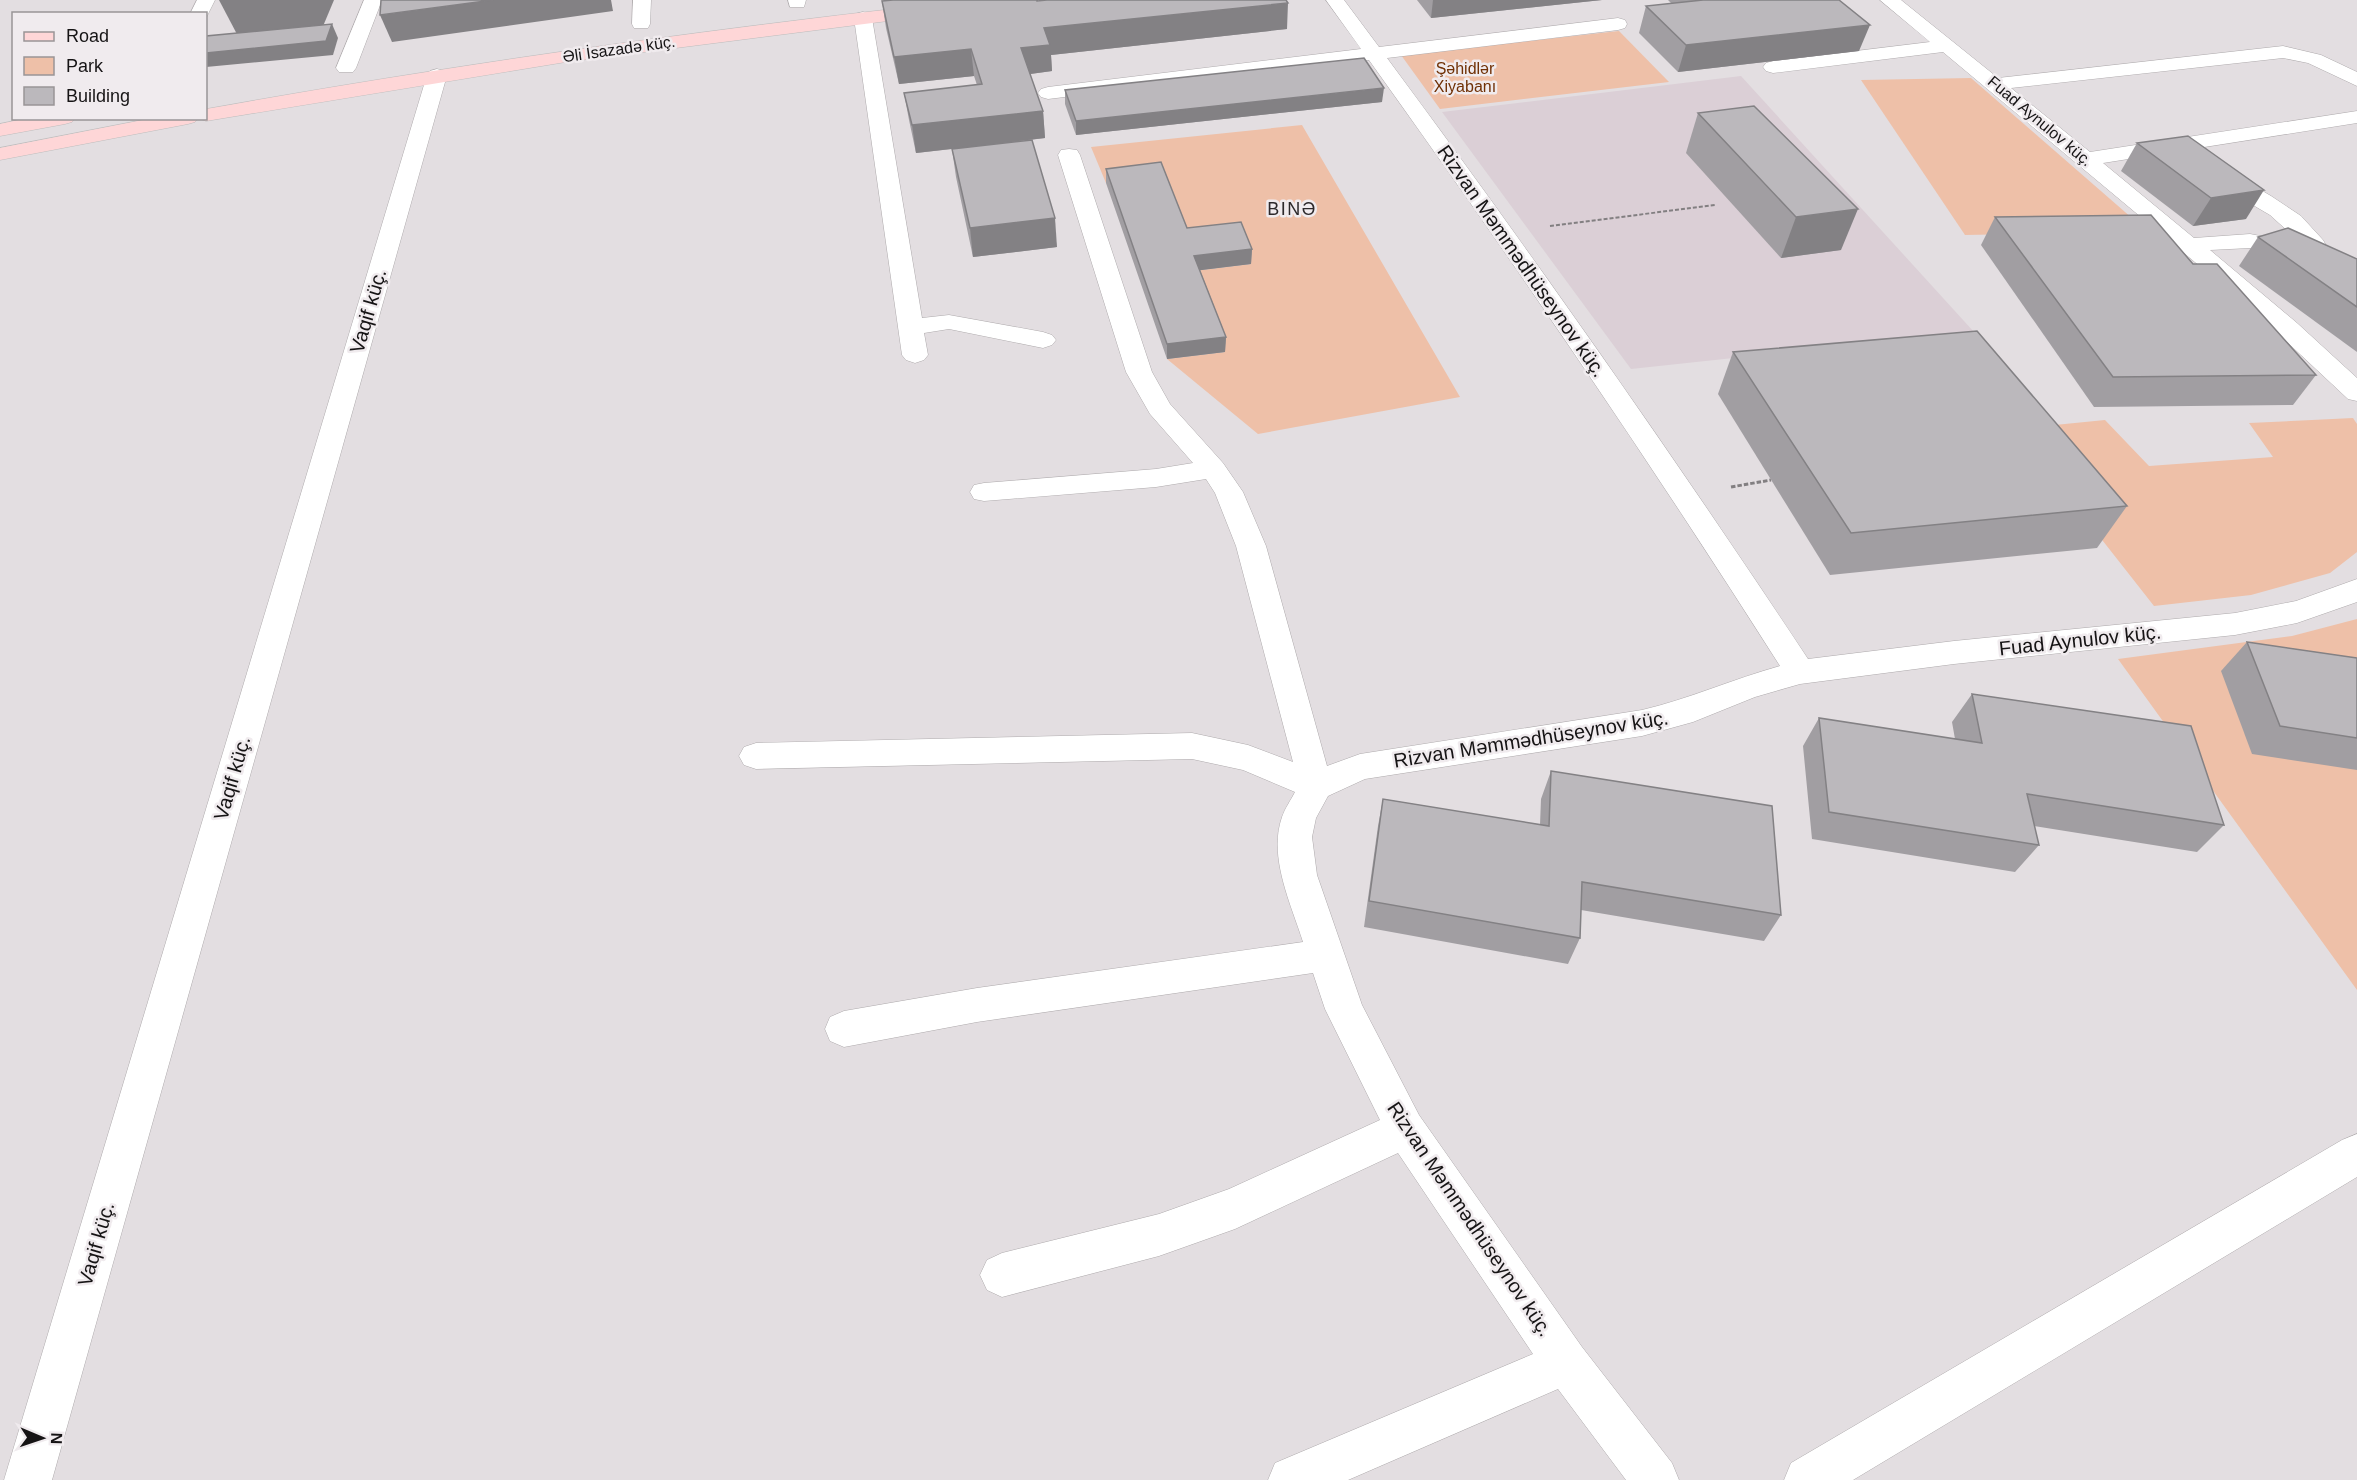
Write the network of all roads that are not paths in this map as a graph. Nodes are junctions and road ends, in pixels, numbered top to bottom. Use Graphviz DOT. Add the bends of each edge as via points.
graph roads {
  1 [pos="373,0"];
  2 [pos="642,0"];
  3 [pos="1335,0"];
  4 [pos="1889,0"];
  5 [pos="818,1"];
  6 [pos="797,2"];
  7 [pos="774,6"];
  8 [pos="943,10"];
  9 [pos="863,18"];
  10 [pos="661,21"];
  11 [pos="641,24"];
  12 [pos="800,24"];
  13 [pos="1618,24"];
  14 [pos="619,27"];
  15 [pos="1947,46"];
  16 [pos="1372,54"];
  17 [pos="367,64"];
  18 [pos="1773,67"];
  19 [pos="346,68"];
  20 [pos="323,72"];
  21 [pos="437,75"];
  22 [pos="2357,80"];
  23 [pos="1995,84"];
  24 [pos="1048,93"];
  25 [pos="207,115"];
  26 [pos="2356,117"];
  27 [pos="54,120"];
  28 [pos="178,120"];
  29 [pos="0,130"];
  30 [pos="2172,147"];
  31 [pos="0,154"];
  32 [pos="1069,155"];
  33 [pos="2085,159"];
  34 [pos="2188,245"];
  35 [pos="2321,258"];
  36 [pos="2357,273"];
  37 [pos="909,327"];
  38 [pos="1043,340"];
  39 [pos="915,355"];
  40 [pos="2357,393"];
  41 [pos="1213,469"];
  42 [pos="984,492"];
  43 [pos="2357,590"];
  44 [pos="1800,672"];
  45 [pos="756,756"];
  46 [pos="1316,786"];
  47 [pos="1324,955"];
  48 [pos="844,1029"];
  49 [pos="1405,1129"];
  50 [pos="2354,1161"];
  51 [pos="1002,1275"];
  52 [pos="1566,1362"];
  53 [pos="28,1480"];
  54 [pos="1292,1480"];
  55 [pos="1655,1480"];
  56 [pos="1808,1480"];
  1 -- 19 [label="street"];
  2 -- 11 [label="street"];
  3 -- 16 [label="street, Rizvan Məmmədhüseynov küç."];
  4 -- 15 [label="street, Fuad Aynulov küç."];
  5 -- 6 [label="main road"];
  6 -- 7 [label="main road"];
  6 -- 12 [label="main road"];
  8 -- 9 [label="main road, Əli İsazadə küç."];
  9 -- 12 [label="main road, Əli İsazadə küç."];
  9 -- 37 [label="street"];
  10 -- 11 [label="main road, Əli İsazadə küç."];
  11 -- 14 [label="main road, Əli İsazadə küç."];
  12 -- 21 [label="main road, Əli İsazadə küç."];
  13 -- 16 [label="street"];
  15 -- 18 [label="street"];
  15 -- 23 [label="street, Fuad Aynulov küç."];
  16 -- 24 [label="street"];
  16 -- 44 [label="street, Rizvan Məmmədhüseynov küç." via="1504,232 1686,496"];
  17 -- 19 [label="main road"];
  19 -- 20 [label="main road"];
  21 -- 25 [label="main road, Əli İsazadə küç."];
  21 -- 53 [label="street, Vaqif küç."];
  22 -- 23 [label="street" via="2314,59 2283,52"];
  23 -- 33 [label="street, Fuad Aynulov küç."];
  26 -- 30 [label="street"];
  27 -- 29 [label="main road"];
  28 -- 31 [label="main road"];
  30 -- 33 [label="street"];
  30 -- 35 [label="street" via="2306,232"];
  32 -- 41 [label="street" via="1139,372 1159,408"];
  33 -- 34 [label="street, Fuad Aynulov küç."];
  34 -- 35 [label="street" via="2249,241"];
  34 -- 40 [label="street, Fuad Aynulov küç." via="2332,367"];
  35 -- 36 [label="street"];
  37 -- 38 [label="street" via="949,322"];
  37 -- 39 [label="street"];
  41 -- 42 [label="street" via="1156,478"];
  41 -- 46 [label="street" via="1229,492 1251,546"];
  43 -- 44 [label="street, Fuad Aynulov küç." via="2296,614 2200,628 1882,659"];
  44 -- 46 [label="street, Rizvan Məmmədhüseynov küç." via="1642,723 1360,767"];
  45 -- 46 [label="street" via="1192,746 1248,758"];
  46 -- 47 [label="street, Rizvan Məmmədhüseynov küç." via="1299,817 1294,837 1299,875"];
  47 -- 48 [label="street" via="977,1005"];
  47 -- 49 [label="street, Rizvan Məmmədhüseynov küç." via="1344,1010"];
  49 -- 51 [label="street" via="1235,1208 1170,1232"];
  49 -- 52 [label="street, Rizvan Məmmədhüseynov küç."];
  50 -- 56 [label="street"];
  52 -- 54 [label="street"];
  52 -- 55 [label="street, Rizvan Məmmədhüseynov küç."];
}
